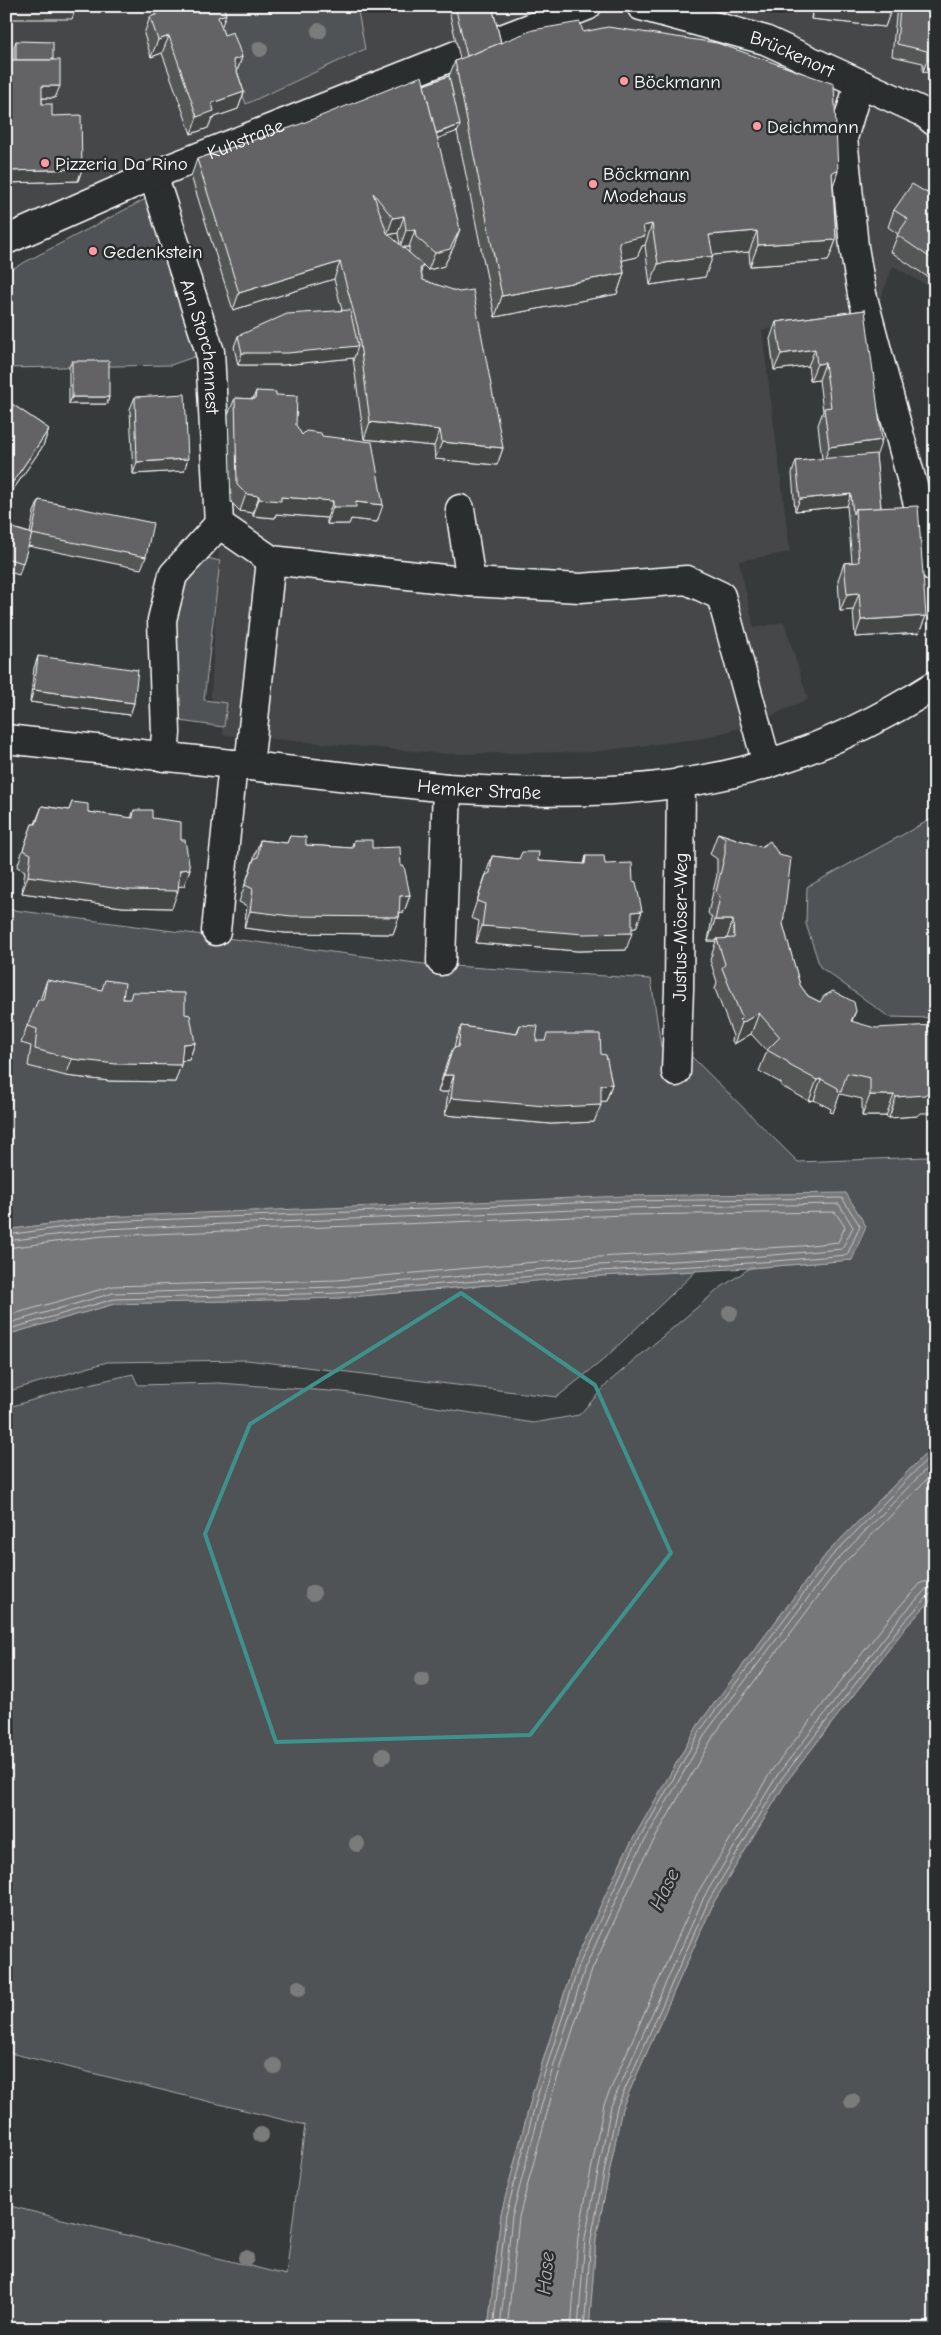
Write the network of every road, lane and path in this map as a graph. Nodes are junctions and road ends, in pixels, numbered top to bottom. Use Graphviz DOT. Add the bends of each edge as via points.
graph roads {
  1 [pos="586,6"];
  2 [pos="641,6"];
  3 [pos="494,42"];
  4 [pos="459,54"];
  5 [pos="859,84"];
  6 [pos="931,111"];
  7 [pos="153,175"];
  8 [pos="6,240"];
  9 [pos="460,509"];
  10 [pos="219,524"];
  11 [pos="271,560"];
  12 [pos="935,568"];
  13 [pos="471,582"];
  14 [pos="935,685"];
  15 [pos="6,739"];
  16 [pos="164,757"];
  17 [pos="767,764"];
  18 [pos="241,765"];
  19 [pos="681,782"];
  20 [pos="447,788"];
  21 [pos="216,931"];
  22 [pos="441,961"];
  23 [pos="676,1072"];
  1 -- 3 [label="street"];
  2 -- 5 [label="street, Brückenort" via="765,40"];
  4 -- 7 [label="street, Kuhstraße"];
  5 -- 6 [label="street, Brückenort"];
  5 -- 12 [label="street" via="843,138 854,247 862,294"];
  7 -- 8 [label="street, Kuhstraße"];
  7 -- 10 [label="street, Am Storchennest" via="210,352"];
  9 -- 13 [label="street"];
  10 -- 11 [label="street"];
  10 -- 16 [label="street" via="173,575 162,620"];
  11 -- 13 [label="street"];
  11 -- 18 [label="street"];
  13 -- 17 [label="street" via="580,588 687,580 721,596"];
  14 -- 17 [label="street, Hemker Straße" via="907,703 823,744"];
  15 -- 16 [label="street, Hemker Straße"];
  16 -- 18 [label="street, Hemker Straße"];
  17 -- 19 [label="street, Hemker Straße"];
  18 -- 20 [label="street, Hemker Straße"];
  18 -- 21 [label="street"];
  19 -- 20 [label="street, Hemker Straße" via="583,791 508,792"];
  19 -- 23 [label="street, Justus-Möser-Weg"];
  20 -- 22 [label="street"];
}
